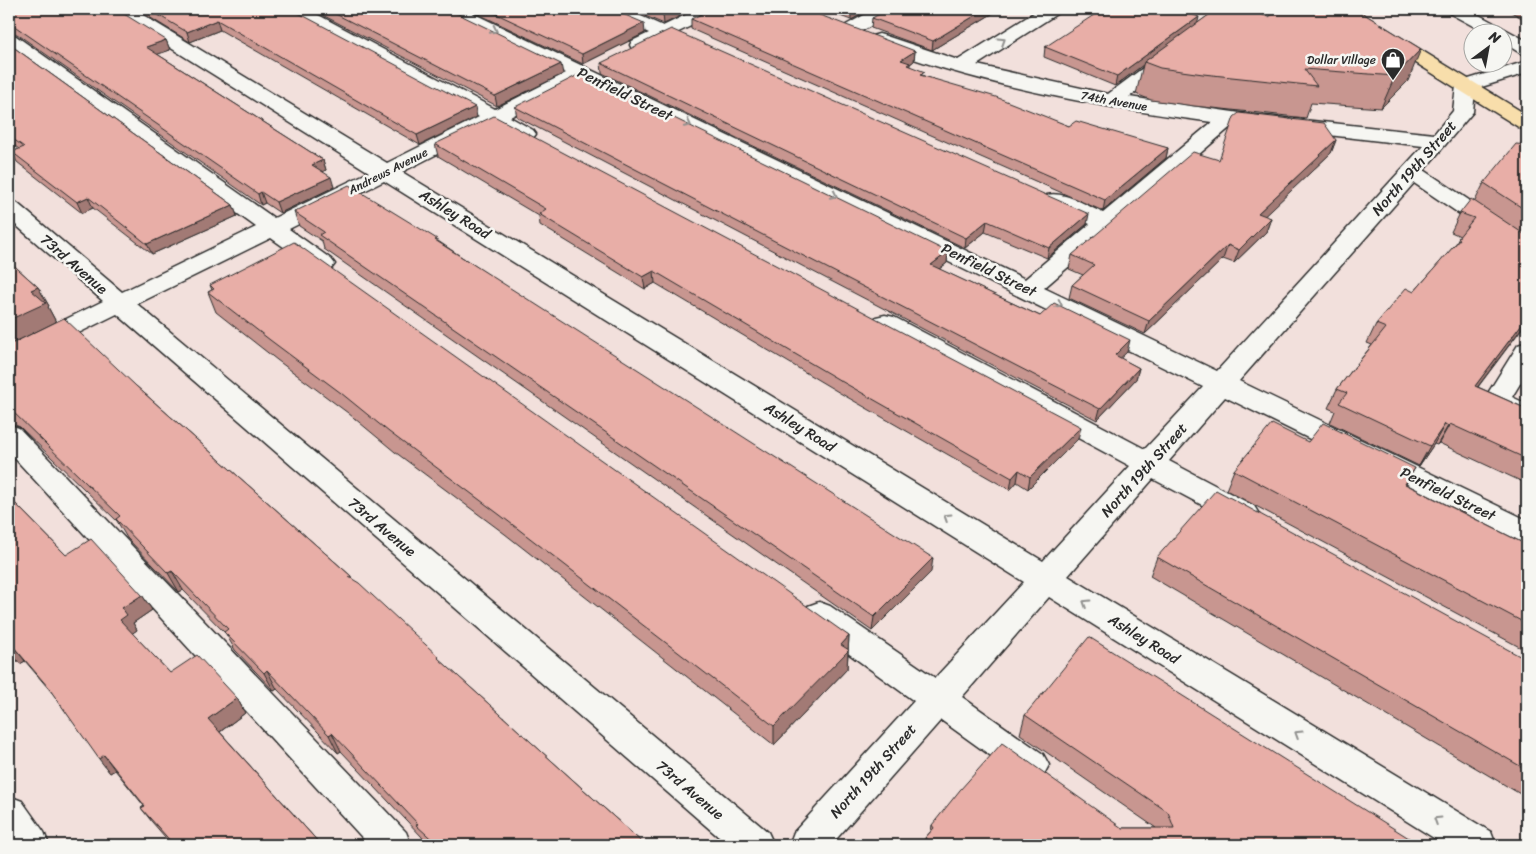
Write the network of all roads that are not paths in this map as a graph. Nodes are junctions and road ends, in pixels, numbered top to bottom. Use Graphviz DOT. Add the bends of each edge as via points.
graph roads {
  1 [pos="121,9"];
  2 [pos="294,9"];
  3 [pos="450,9"];
  4 [pos="611,9"];
  5 [pos="712,9"];
  6 [pos="888,9"];
  7 [pos="1052,9"];
  8 [pos="1342,9"];
  9 [pos="1455,9"];
  10 [pos="1479,22"];
  11 [pos="668,31"];
  12 [pos="9,40"];
  13 [pos="699,41"];
  14 [pos="1514,42"];
  15 [pos="1187,44"];
  16 [pos="1527,49"];
  17 [pos="961,67"];
  18 [pos="1527,67"];
  19 [pos="582,73"];
  20 [pos="1466,86"];
  21 [pos="1111,101"];
  22 [pos="494,117"];
  23 [pos="1229,118"];
  24 [pos="1527,124"];
  25 [pos="1439,141"];
  26 [pos="547,145"];
  27 [pos="385,171"];
  28 [pos="1411,171"];
  29 [pos="1034,190"];
  30 [pos="9,208"];
  31 [pos="1106,223"];
  32 [pos="272,228"];
  33 [pos="1527,249"];
  34 [pos="345,280"];
  35 [pos="1028,289"];
  36 [pos="119,302"];
  37 [pos="864,312"];
  38 [pos="1527,351"];
  39 [pos="9,357"];
  40 [pos="1223,384"];
  41 [pos="1527,415"];
  42 [pos="9,435"];
  43 [pos="1150,463"];
  44 [pos="1262,524"];
  45 [pos="1527,532"];
  46 [pos="1045,578"];
  47 [pos="799,601"];
  48 [pos="938,699"];
  49 [pos="1055,782"];
  50 [pos="9,813"];
  51 [pos="31,845"];
  52 [pos="393,845"];
  53 [pos="755,845"];
  54 [pos="807,845"];
  55 [pos="1478,845"];
  1 -- 27 [label="street, Ashley Road"];
  2 -- 22 [label="street"];
  3 -- 19 [label="street, Penfield Street, one-way"];
  4 -- 11 [label="street"];
  5 -- 11 [label="street, Andrews Avenue"];
  6 -- 17 [label="street, 74th Avenue" via="844,26"];
  17 -- 7 [label="street, one-way"];
  8 -- 20 [label="highway"];
  9 -- 10 [label="street"];
  11 -- 13 [label="street"];
  11 -- 19 [label="street, Andrews Avenue"];
  12 -- 32 [label="street"];
  14 -- 16 [label="street"];
  15 -- 21 [label="street"];
  17 -- 21 [label="street, 74th Avenue"];
  18 -- 20 [label="street"];
  19 -- 22 [label="street, Andrews Avenue"];
  19 -- 35 [label="street, Penfield Street, one-way"];
  20 -- 24 [label="highway"];
  20 -- 25 [label="street, North 19th Street" via="1463,112"];
  21 -- 23 [label="street, 74th Avenue"];
  22 -- 26 [label="street"];
  22 -- 27 [label="street, Andrews Avenue"];
  23 -- 25 [label="street, 74th Avenue"];
  23 -- 31 [label="street"];
  25 -- 28 [label="street, North 19th Street"];
  27 -- 32 [label="street, Andrews Avenue"];
  46 -- 27 [label="street, Ashley Road, one-way"];
  28 -- 33 [label="street"];
  28 -- 40 [label="street, North 19th Street"];
  29 -- 31 [label="street"];
  30 -- 36 [label="street, 73rd Avenue"];
  31 -- 35 [label="street"];
  32 -- 34 [label="street"];
  32 -- 36 [label="street, Andrews Avenue"];
  35 -- 40 [label="street, Penfield Street, one-way"];
  36 -- 39 [label="street, Andrews Avenue"];
  36 -- 53 [label="street, 73rd Avenue"];
  37 -- 43 [label="street"];
  38 -- 41 [label="street" via="1496,401"];
  40 -- 43 [label="street, North 19th Street"];
  40 -- 45 [label="street, Penfield Street"];
  42 -- 52 [label="street"];
  43 -- 44 [label="street"];
  43 -- 46 [label="street, North 19th Street"];
  46 -- 48 [label="street, North 19th Street"];
  55 -- 46 [label="street, Ashley Road, one-way"];
  47 -- 48 [label="street"];
  48 -- 49 [label="street"];
  48 -- 54 [label="street, North 19th Street"];
  50 -- 51 [label="street"];
}
